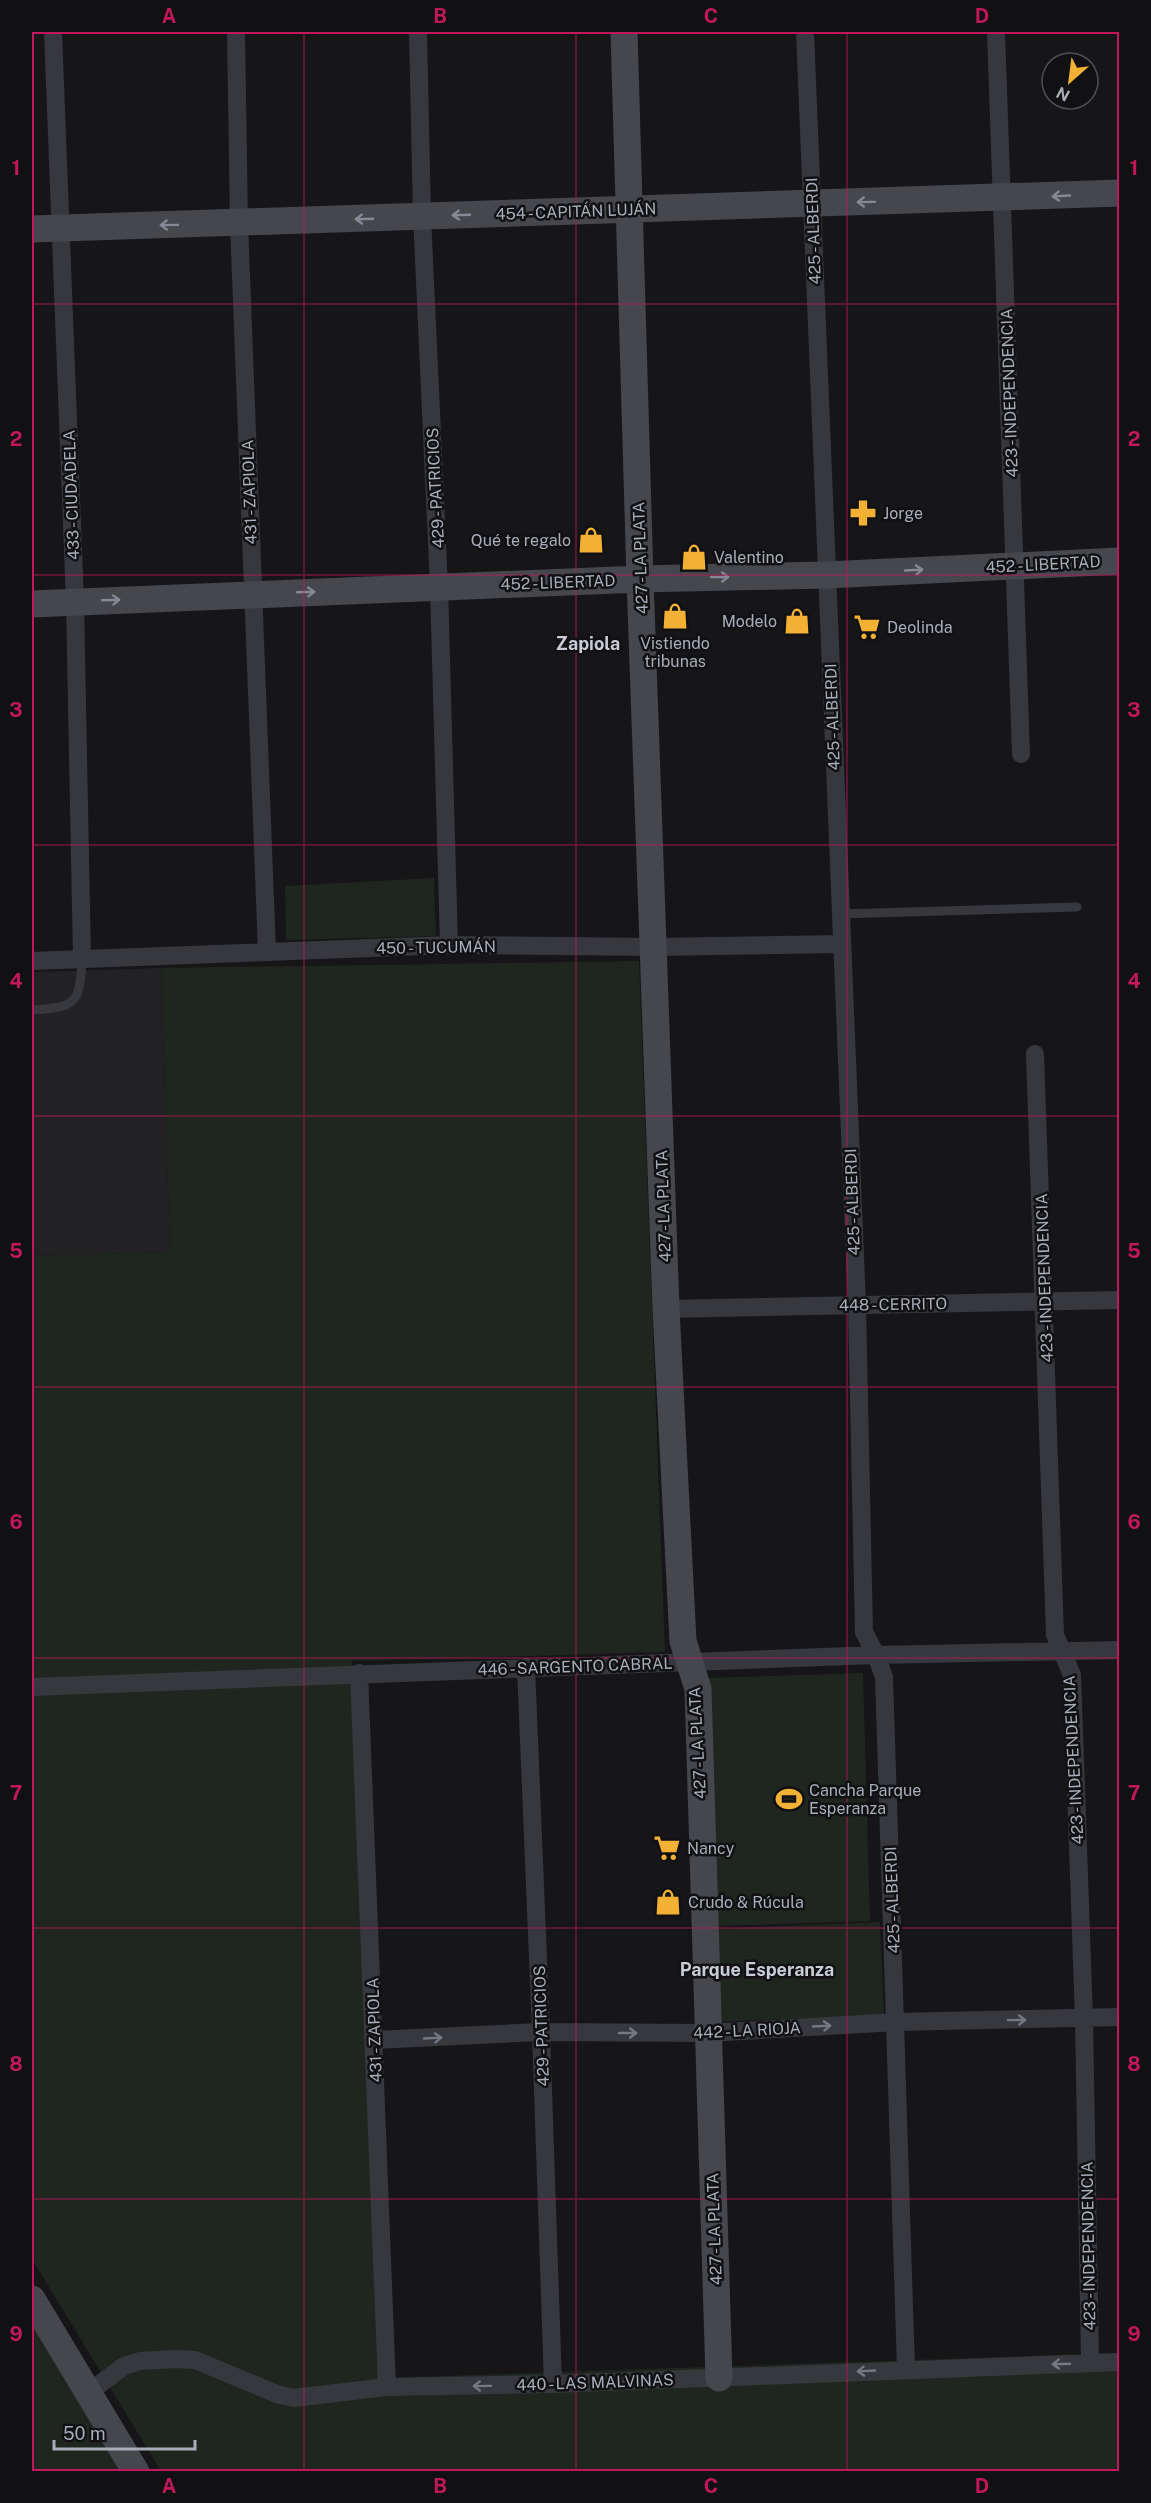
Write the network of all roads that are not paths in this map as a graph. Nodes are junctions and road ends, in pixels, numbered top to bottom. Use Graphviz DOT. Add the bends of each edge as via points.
graph roads {
  1 [pos="53,32"];
  2 [pos="236,32"];
  3 [pos="418,32"];
  4 [pos="624,32"];
  5 [pos="805,32"];
  6 [pos="996,32"];
  7 [pos="1119,193"];
  8 [pos="1002,199"];
  9 [pos="812,203"];
  10 [pos="628,210"];
  11 [pos="422,216"];
  12 [pos="239,224"];
  13 [pos="62,228"];
  14 [pos="32,229"];
  15 [pos="1119,561"];
  16 [pos="1014,566"];
  17 [pos="826,575"];
  18 [pos="640,579"];
  19 [pos="440,587"];
  20 [pos="252,595"];
  21 [pos="75,602"];
  22 [pos="32,604"];
  23 [pos="1021,754"];
  24 [pos="1077,908"];
  25 [pos="840,914"];
  26 [pos="842,944"];
  27 [pos="448,945"];
  28 [pos="655,947"];
  29 [pos="267,952"];
  30 [pos="82,959"];
  31 [pos="32,961"];
  32 [pos="32,1010"];
  33 [pos="1035,1054"];
  34 [pos="1119,1299"];
  35 [pos="1045,1302"];
  36 [pos="857,1305"];
  37 [pos="666,1309"];
  38 [pos="1119,1650"];
  39 [pos="1063,1652"];
  40 [pos="876,1654"];
  41 [pos="688,1661"];
  42 [pos="526,1667"];
  43 [pos="359,1673"];
  44 [pos="32,1687"];
  45 [pos="1119,2017"];
  46 [pos="1084,2019"];
  47 [pos="897,2022"];
  48 [pos="541,2032"];
  49 [pos="707,2033"];
  50 [pos="374,2040"];
  51 [pos="32,2299"];
  52 [pos="1090,2362"];
  53 [pos="1119,2362"];
  54 [pos="906,2369"];
  55 [pos="719,2378"];
  56 [pos="553,2384"];
  57 [pos="387,2388"];
  58 [pos="88,2393"];
  59 [pos="136,2472"];
  1 -- 13 [label="street, 433 - CIUDADELA"];
  2 -- 12 [label="street, 431 - ZAPIOLA"];
  3 -- 11 [label="street, 429 - PATRICIOS"];
  4 -- 10 [label="street, 427 - LA PLATA"];
  5 -- 9 [label="street, 425 - ALBERDI"];
  6 -- 8 [label="street, 423 - INDEPENDENCIA"];
  7 -- 8 [label="street, 454 - CAPITÁN LUJÁN, one-way"];
  8 -- 9 [label="street, 454 - CAPITÁN LUJÁN, one-way"];
  8 -- 16 [label="street, 423 - INDEPENDENCIA"];
  9 -- 10 [label="street, 454 - CAPITÁN LUJÁN"];
  9 -- 17 [label="street, 425 - ALBERDI"];
  10 -- 11 [label="street, 454 - CAPITÁN LUJÁN, one-way"];
  10 -- 18 [label="street, 427 - LA PLATA"];
  11 -- 12 [label="street, 454 - CAPITÁN LUJÁN, one-way"];
  11 -- 19 [label="street, 429 - PATRICIOS"];
  12 -- 13 [label="street, 454 - CAPITÁN LUJÁN, one-way"];
  12 -- 20 [label="street, 431 - ZAPIOLA"];
  13 -- 14 [label="street, 454 - CAPITÁN LUJÁN"];
  13 -- 21 [label="street, 433 - CIUDADELA"];
  15 -- 16 [label="street, 452 - LIBERTAD"];
  17 -- 16 [label="street, 452 - LIBERTAD, one-way"];
  16 -- 23 [label="street, 423 - INDEPENDENCIA"];
  18 -- 17 [label="street, 452 - LIBERTAD, one-way"];
  17 -- 25 [label="street, 425 - ALBERDI"];
  18 -- 19 [label="street, 452 - LIBERTAD"];
  18 -- 28 [label="street, 427 - LA PLATA"];
  20 -- 19 [label="street, 452 - LIBERTAD, one-way"];
  19 -- 27 [label="street, 429 - PATRICIOS"];
  21 -- 20 [label="street, 452 - LIBERTAD, one-way"];
  20 -- 29 [label="street, 431 - ZAPIOLA"];
  21 -- 22 [label="street, 452 - LIBERTAD"];
  21 -- 30 [label="street, 433 - CIUDADELA"];
  24 -- 25 [label="lane"];
  25 -- 26 [label="street, 425 - ALBERDI"];
  26 -- 28 [label="street, 450 - TUCUMÁN"];
  26 -- 36 [label="street, 425 - ALBERDI"];
  27 -- 28 [label="street, 450 - TUCUMÁN"];
  27 -- 29 [label="street, 450 - TUCUMÁN"];
  28 -- 37 [label="street, 427 - LA PLATA"];
  29 -- 30 [label="street, 450 - TUCUMÁN"];
  30 -- 31 [label="street, 450 - TUCUMÁN"];
  30 -- 32 [label="lane" via="80,991 69,1004"];
  33 -- 35 [label="street, 423 - INDEPENDENCIA"];
  34 -- 35 [label="street, 448 - CERRITO"];
  35 -- 36 [label="street, 448 - CERRITO"];
  35 -- 39 [label="street, 423 - INDEPENDENCIA" via="1055,1635"];
  36 -- 37 [label="street, 448 - CERRITO"];
  36 -- 40 [label="street, 425 - ALBERDI" via="864,1632"];
  37 -- 41 [label="street, 427 - LA PLATA" via="683,1641"];
  38 -- 39 [label="street, 446 - SARGENTO CABRAL"];
  39 -- 40 [label="street, 446 - SARGENTO CABRAL"];
  39 -- 46 [label="street, 423 - INDEPENDENCIA" via="1072,1675"];
  40 -- 41 [label="street, 446 - SARGENTO CABRAL"];
  40 -- 47 [label="street, 425 - ALBERDI" via="884,1677"];
  41 -- 42 [label="street, 446 - SARGENTO CABRAL"];
  41 -- 49 [label="street, 427 - LA PLATA" via="698,1689"];
  42 -- 43 [label="street, 446 - SARGENTO CABRAL"];
  42 -- 48 [label="street, 429 - PATRICIOS"];
  43 -- 44 [label="street, 446 - SARGENTO CABRAL"];
  43 -- 50 [label="street, 431 - ZAPIOLA"];
  45 -- 46 [label="street, 442 - LA RIOJA"];
  47 -- 46 [label="street, 442 - LA RIOJA, one-way"];
  46 -- 52 [label="street, 423 - INDEPENDENCIA"];
  49 -- 47 [label="street, 442 - LA RIOJA, one-way"];
  47 -- 54 [label="street, 425 - ALBERDI"];
  48 -- 49 [label="street, 442 - LA RIOJA, one-way"];
  50 -- 48 [label="street, 442 - LA RIOJA, one-way"];
  48 -- 56 [label="street, 429 - PATRICIOS"];
  49 -- 55 [label="street, 427 - LA PLATA"];
  50 -- 57 [label="street, 431 - ZAPIOLA"];
  51 -- 58 [label="street"];
  52 -- 53 [label="street, 440 - LAS MALVINAS"];
  52 -- 54 [label="street, 440 - LAS MALVINAS, one-way"];
  54 -- 55 [label="street, 440 - LAS MALVINAS, one-way"];
  55 -- 56 [label="street, 440 - LAS MALVINAS"];
  56 -- 57 [label="street, 440 - LAS MALVINAS, one-way"];
  57 -- 58 [label="street, 440 - LAS MALVINAS" via="292,2398 195,2360 175,2360 140,2361 124,2366"];
  58 -- 59 [label="street"];
}
